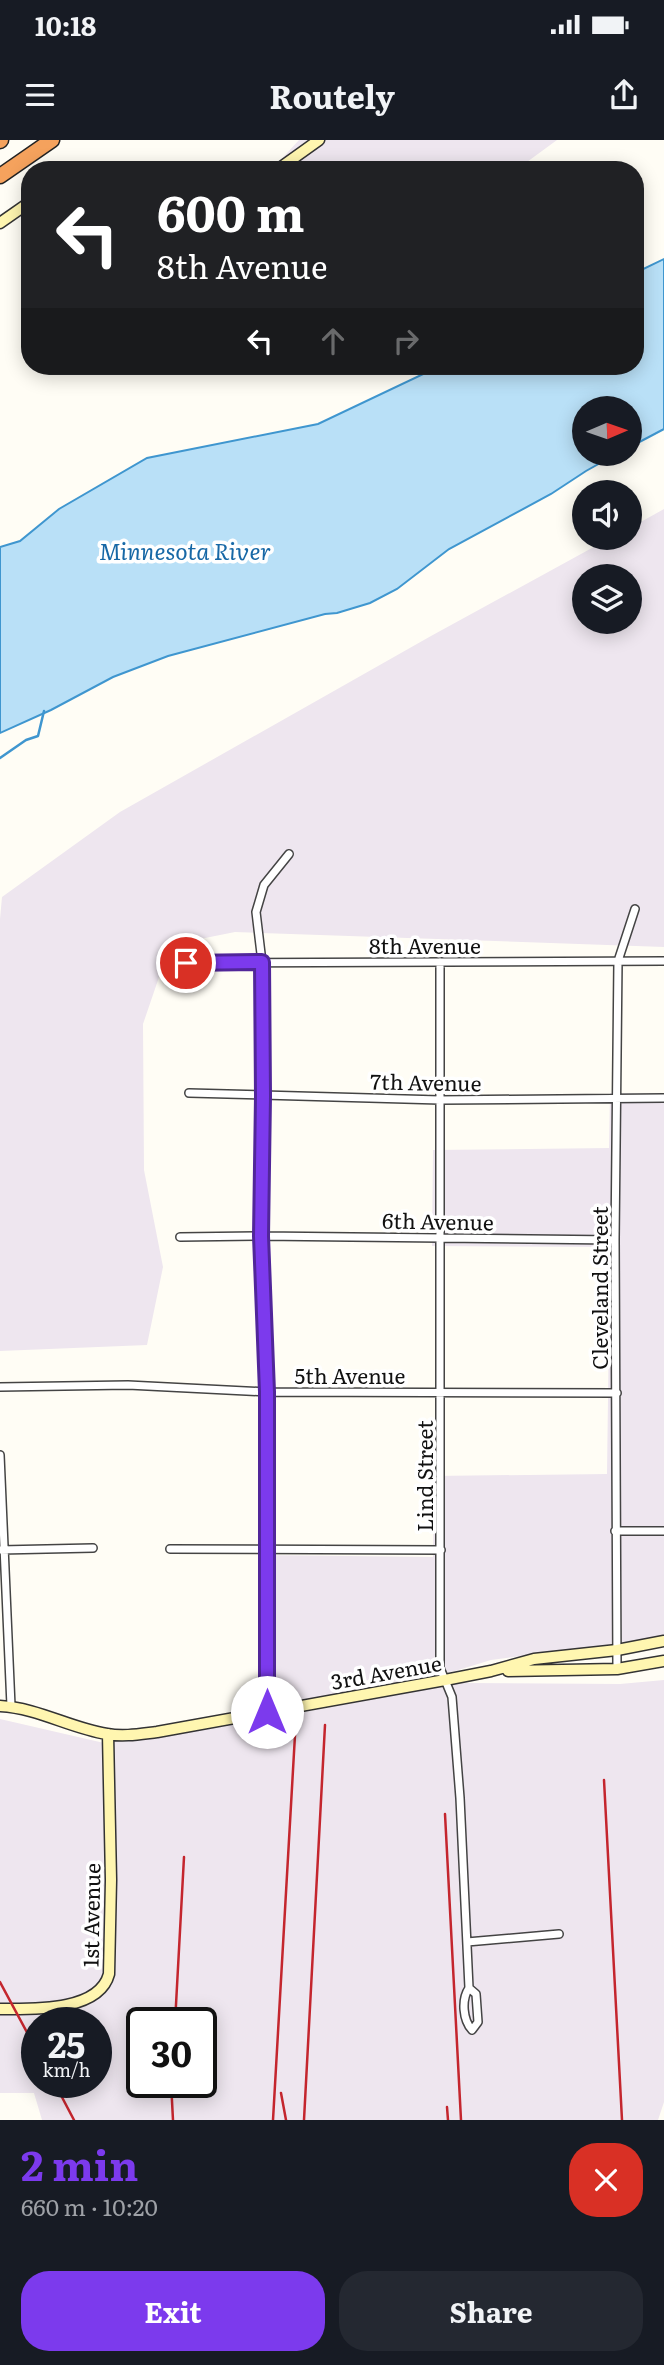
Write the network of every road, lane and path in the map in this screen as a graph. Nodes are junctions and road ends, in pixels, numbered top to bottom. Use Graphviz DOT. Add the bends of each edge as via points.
graph roads {
  1 [pos="52,140"];
  2 [pos="319,140"];
  3 [pos="306,144"];
  4 [pos="21,161"];
  5 [pos="22,161"];
  6 [pos="287,161"];
  7 [pos="0,176"];
  8 [pos="21,208"];
  9 [pos="0,223"];
  10 [pos="289,854"];
  11 [pos="635,909"];
  12 [pos="618,961"];
  13 [pos="664,961"];
  14 [pos="262,962"];
  15 [pos="440,962"];
  16 [pos="186,963"];
  17 [pos="189,1093"];
  18 [pos="263,1096"];
  19 [pos="616,1098"];
  20 [pos="664,1098"];
  21 [pos="440,1100"];
  22 [pos="261,1236"];
  23 [pos="180,1237"];
  24 [pos="440,1238"];
  25 [pos="615,1240"];
  26 [pos="0,1387"];
  27 [pos="267,1392"];
  28 [pos="440,1392"];
  29 [pos="617,1394"];
  30 [pos="0,1455"];
  31 [pos="615,1531"];
  32 [pos="664,1531"];
  33 [pos="93,1548"];
  34 [pos="266,1548"];
  35 [pos="170,1549"];
  36 [pos="3,1550"];
  37 [pos="441,1550"];
  38 [pos="664,1641"];
  39 [pos="617,1650"];
  40 [pos="664,1661"];
  41 [pos="617,1669"];
  42 [pos="491,1671"];
  43 [pos="445,1680"];
  44 [pos="5,1706"];
  45 [pos="267,1712"];
  46 [pos="108,1734"];
  47 [pos="559,1934"];
  48 [pos="467,1942"];
  49 [pos="469,1988"];
  50 [pos="0,2009"];
  1 -- 5 [label="highway"];
  2 -- 3 [label="street"];
  3 -- 6 [label="street"];
  4 -- 7 [label="highway"];
  8 -- 9 [label="street"];
  10 -- 14 [label="street" via="264,885 256,912"];
  11 -- 12 [label="street, Cleveland Street"];
  12 -- 13 [label="street, 8th Avenue"];
  12 -- 15 [label="street, 8th Avenue"];
  12 -- 19 [label="street, Cleveland Street"];
  14 -- 15 [label="street, 8th Avenue"];
  14 -- 16 [label="street, 8th Avenue"];
  14 -- 18 [label="street"];
  15 -- 21 [label="street, Lind Street"];
  17 -- 18 [label="street, 7th Avenue"];
  18 -- 21 [label="street, 7th Avenue"];
  18 -- 22 [label="street"];
  19 -- 20 [label="street, 7th Avenue"];
  19 -- 21 [label="street, 7th Avenue"];
  19 -- 25 [label="street, Cleveland Street"];
  21 -- 24 [label="street, Lind Street"];
  22 -- 23 [label="street, 6th Avenue"];
  22 -- 24 [label="street, 6th Avenue"];
  22 -- 27 [label="street"];
  24 -- 25 [label="street, 6th Avenue"];
  24 -- 28 [label="street, Lind Street"];
  25 -- 29 [label="street, Cleveland Street"];
  26 -- 27 [label="street, 5th Avenue" via="128,1385"];
  27 -- 28 [label="street, 5th Avenue"];
  27 -- 34 [label="street"];
  28 -- 29 [label="street, 5th Avenue"];
  28 -- 37 [label="street, Lind Street"];
  29 -- 31 [label="street, Cleveland Street"];
  30 -- 36 [label="street"];
  31 -- 32 [label="street"];
  31 -- 39 [label="street, Cleveland Street"];
  33 -- 36 [label="street"];
  34 -- 35 [label="street"];
  34 -- 37 [label="street"];
  34 -- 45 [label="street"];
  36 -- 44 [label="street"];
  37 -- 43 [label="street, Lind Street" via="440,1668"];
  38 -- 39 [label="street, 3rd Avenue"];
  39 -- 41 [label="street, Cleveland Street"];
  39 -- 42 [label="street, 3rd Avenue" via="534,1659"];
  40 -- 41 [label="street, 3rd Avenue"];
  41 -- 42 [label="street, 3rd Avenue"];
  42 -- 43 [label="street, 3rd Avenue"];
  43 -- 45 [label="street, 3rd Avenue"];
  43 -- 48 [label="street, Lind Street" via="452,1697"];
  44 -- 46 [label="street, 3rd Avenue" via="32,1709"];
  45 -- 46 [label="street, 3rd Avenue" via="157,1732"];
  46 -- 50 [label="street, 1st Avenue" via="111,1907 106,1984 100,1992 75,2003"];
  47 -- 48 [label="street"];
  48 -- 49 [label="street, Lind Street"];
  49 -- 49 [label="street, Lind Street" via="464,1995 466,2023 472,2030 478,2021 476,1994"];
}
